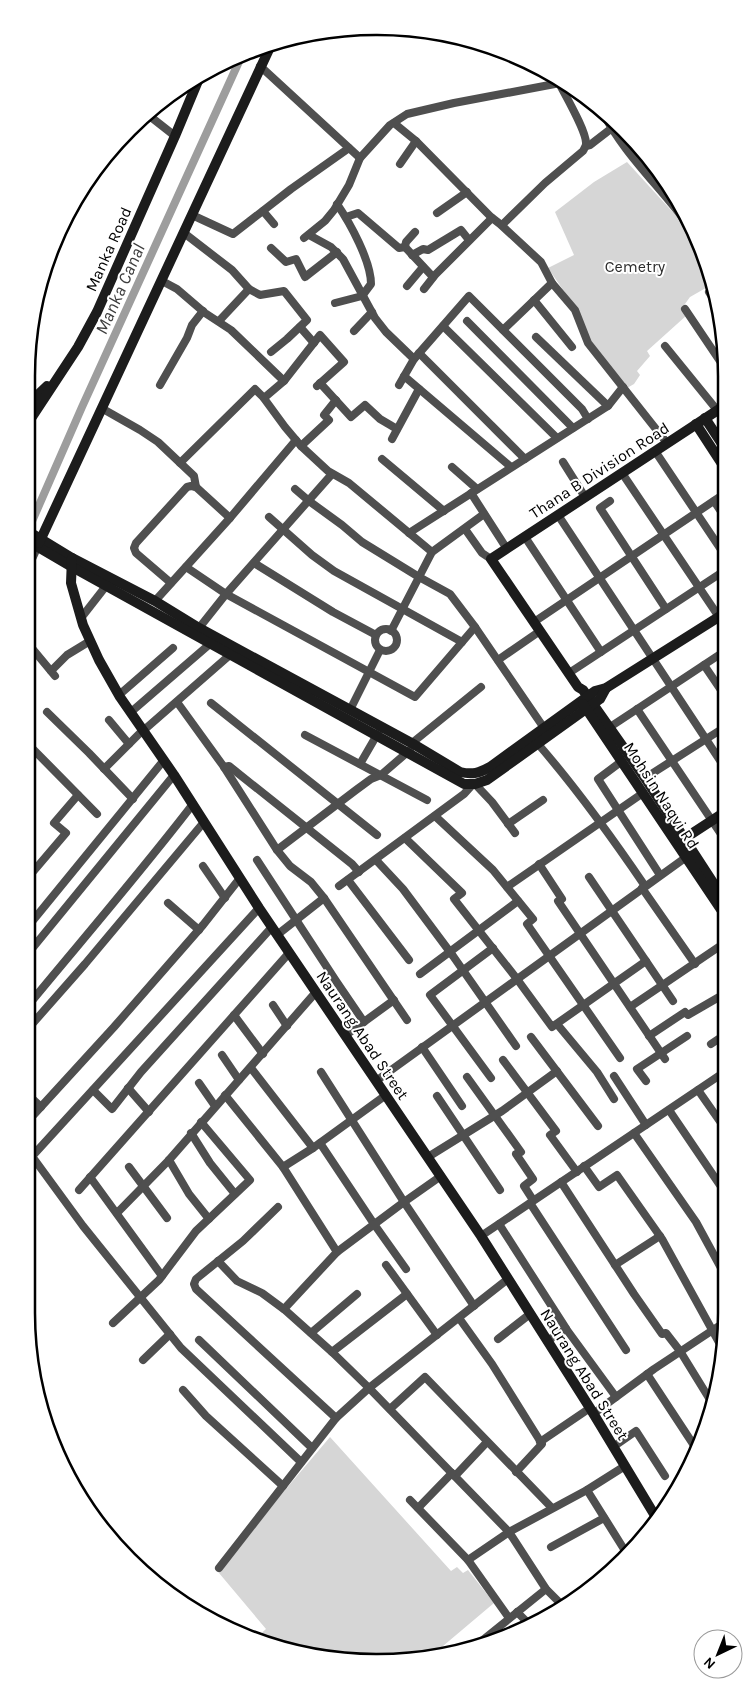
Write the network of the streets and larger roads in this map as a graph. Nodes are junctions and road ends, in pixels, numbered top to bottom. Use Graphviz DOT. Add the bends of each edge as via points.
graph roads {
  1 [pos="267,53"];
  2 [pos="259,56"];
  3 [pos="260,66"];
  4 [pos="552,84"];
  5 [pos="195,88"];
  6 [pos="563,91"];
  7 [pos="239,112"];
  8 [pos="153,119"];
  9 [pos="394,123"];
  10 [pos="611,129"];
  11 [pos="615,132"];
  12 [pos="175,136"];
  13 [pos="416,141"];
  14 [pos="586,146"];
  15 [pos="349,148"];
  16 [pos="360,158"];
  17 [pos="400,164"];
  18 [pos="467,192"];
  19 [pos="668,199"];
  20 [pos="337,204"];
  21 [pos="263,211"];
  22 [pos="437,212"];
  23 [pos="192,215"];
  24 [pos="346,217"];
  25 [pos="492,218"];
  26 [pos="274,224"];
  27 [pos="502,225"];
  28 [pos="415,232"];
  29 [pos="184,233"];
  30 [pos="469,240"];
  31 [pos="404,247"];
  32 [pos="271,248"];
  33 [pos="337,252"];
  34 [pos="412,255"];
  35 [pos="423,266"];
  36 [pos="433,277"];
  37 [pos="162,281"];
  38 [pos="552,283"];
  39 [pos="407,286"];
  40 [pos="249,289"];
  41 [pos="424,289"];
  42 [pos="362,296"];
  43 [pos="534,300"];
  44 [pos="335,303"];
  45 [pos="685,309"];
  46 [pos="203,311"];
  47 [pos="372,312"];
  48 [pos="219,321"];
  49 [pos="467,321"];
  50 [pos="443,326"];
  51 [pos="300,328"];
  52 [pos="503,330"];
  53 [pos="354,332"];
  54 [pos="536,337"];
  55 [pos="314,343"];
  56 [pos="665,346"];
  57 [pos="572,347"];
  58 [pos="271,352"];
  59 [pos="416,356"];
  60 [pos="717,357"];
  61 [pos="61,373"];
  62 [pos="404,376"];
  63 [pos="284,381"];
  64 [pos="399,385"];
  65 [pos="160,386"];
  66 [pos="622,387"];
  67 [pos="419,389"];
  68 [pos="35,398"];
  69 [pos="264,398"];
  70 [pos="336,400"];
  71 [pos="608,406"];
  72 [pos="718,406"];
  73 [pos="102,409"];
  74 [pos="718,409"];
  75 [pos="35,412"];
  76 [pos="588,419"];
  77 [pos="700,421"];
  78 [pos="573,428"];
  79 [pos="397,429"];
  80 [pos="557,438"];
  81 [pos="392,439"];
  82 [pos="718,440"];
  83 [pos="298,443"];
  84 [pos="667,443"];
  85 [pos="655,451"];
  86 [pos="718,456"];
  87 [pos="382,459"];
  88 [pos="525,459"];
  89 [pos="563,462"];
  90 [pos="180,463"];
  91 [pos="452,467"];
  92 [pos="511,468"];
  93 [pos="622,472"];
  94 [pos="332,474"];
  95 [pos="196,487"];
  96 [pos="295,488"];
  97 [pos="474,491"];
  98 [pos="585,497"];
  99 [pos="718,498"];
  100 [pos="308,501"];
  101 [pos="610,501"];
  102 [pos="714,501"];
  103 [pos="718,507"];
  104 [pos="444,511"];
  105 [pos="697,512"];
  106 [pos="484,514"];
  107 [pos="558,515"];
  108 [pos="269,517"];
  109 [pos="230,518"];
  110 [pos="465,529"];
  111 [pos="284,530"];
  112 [pos="409,533"];
  113 [pos="35,535"];
  114 [pos="664,535"];
  115 [pos="525,537"];
  116 [pos="35,540"];
  117 [pos="718,545"];
  118 [pos="507,549"];
  119 [pos="432,552"];
  120 [pos="631,557"];
  121 [pos="491,559"];
  122 [pos="72,563"];
  123 [pos="254,563"];
  124 [pos="186,567"];
  125 [pos="718,575"];
  126 [pos="419,578"];
  127 [pos="599,578"];
  128 [pos="172,583"];
  129 [pos="106,586"];
  130 [pos="699,588"];
  131 [pos="226,594"];
  132 [pos="567,600"];
  133 [pos="155,602"];
  134 [pos="403,609"];
  135 [pos="666,609"];
  136 [pos="718,610"];
  137 [pos="81,618"];
  138 [pos="718,618"];
  139 [pos="475,627"];
  140 [pos="537,627"];
  141 [pos="199,628"];
  142 [pos="391,630"];
  143 [pos="634,630"];
  144 [pos="376,635"];
  145 [pos="90,641"];
  146 [pos="462,642"];
  147 [pos="211,643"];
  148 [pos="173,648"];
  149 [pos="380,650"];
  150 [pos="35,652"];
  151 [pos="601,652"];
  152 [pos="231,654"];
  153 [pos="718,656"];
  154 [pos="653,659"];
  155 [pos="498,660"];
  156 [pos="704,665"];
  157 [pos="369,672"];
  158 [pos="569,673"];
  159 [pos="718,686"];
  160 [pos="481,687"];
  161 [pos="671,687"];
  162 [pos="119,695"];
  163 [pos="177,702"];
  164 [pos="211,703"];
  165 [pos="588,703"];
  166 [pos="637,709"];
  167 [pos="350,710"];
  168 [pos="47,712"];
  169 [pos="131,712"];
  170 [pos="109,720"];
  171 [pos="610,727"];
  172 [pos="544,728"];
  173 [pos="144,729"];
  174 [pos="380,731"];
  175 [pos="718,731"];
  176 [pos="305,735"];
  177 [pos="706,739"];
  178 [pos="128,744"];
  179 [pos="538,744"];
  180 [pos="411,747"];
  181 [pos="35,751"];
  182 [pos="718,757"];
  183 [pos="164,760"];
  184 [pos="622,761"];
  185 [pos="672,761"];
  186 [pos="360,764"];
  187 [pos="224,767"];
  188 [pos="104,769"];
  189 [pos="174,775"];
  190 [pos="381,775"];
  191 [pos="645,778"];
  192 [pos="474,784"];
  193 [pos="643,793"];
  194 [pos="78,795"];
  195 [pos="133,799"];
  196 [pos="427,800"];
  197 [pos="543,800"];
  198 [pos="193,804"];
  199 [pos="338,804"];
  200 [pos="618,810"];
  201 [pos="97,814"];
  202 [pos="435,816"];
  203 [pos="718,816"];
  204 [pos="712,820"];
  205 [pos="204,822"];
  206 [pos="601,822"];
  207 [pos="508,824"];
  208 [pos="307,828"];
  209 [pos="718,829"];
  210 [pos="515,833"];
  211 [pos="377,835"];
  212 [pos="406,838"];
  213 [pos="680,842"];
  214 [pos="277,850"];
  215 [pos="685,858"];
  216 [pos="257,860"];
  217 [pos="376,860"];
  218 [pos="539,864"];
  219 [pos="203,866"];
  220 [pos="35,869"];
  221 [pos="359,872"];
  222 [pos="660,876"];
  223 [pos="589,877"];
  224 [pos="240,878"];
  225 [pos="348,880"];
  226 [pos="339,886"];
  227 [pos="507,887"];
  228 [pos="644,887"];
  229 [pos="718,890"];
  230 [pos="225,898"];
  231 [pos="324,898"];
  232 [pos="518,900"];
  233 [pos="168,903"];
  234 [pos="718,905"];
  235 [pos="259,908"];
  236 [pos="612,910"];
  237 [pos="35,918"];
  238 [pos="296,920"];
  239 [pos="478,929"];
  240 [pos="199,930"];
  241 [pos="274,931"];
  242 [pos="580,934"];
  243 [pos="35,945"];
  244 [pos="493,948"];
  245 [pos="718,948"];
  246 [pos="450,951"];
  247 [pos="290,953"];
  248 [pos="548,956"];
  249 [pos="409,960"];
  250 [pos="646,961"];
  251 [pos="696,964"];
  252 [pos="463,970"];
  253 [pos="420,974"];
  254 [pos="517,979"];
  255 [pos="614,984"];
  256 [pos="662,985"];
  257 [pos="316,992"];
  258 [pos="35,997"];
  259 [pos="718,998"];
  260 [pos="394,1000"];
  261 [pos="673,1001"];
  262 [pos="485,1002"];
  263 [pos="273,1005"];
  264 [pos="584,1006"];
  265 [pos="630,1008"];
  266 [pos="234,1015"];
  267 [pos="407,1020"];
  268 [pos="35,1021"];
  269 [pos="364,1022"];
  270 [pos="557,1024"];
  271 [pos="453,1025"];
  272 [pos="287,1026"];
  273 [pos="346,1035"];
  274 [pos="649,1036"];
  275 [pos="687,1036"];
  276 [pos="531,1037"];
  277 [pos="718,1039"];
  278 [pos="711,1044"];
  279 [pos="516,1046"];
  280 [pos="422,1047"];
  281 [pos="263,1054"];
  282 [pos="222,1055"];
  283 [pos="663,1056"];
  284 [pos="620,1058"];
  285 [pos="503,1060"];
  286 [pos="251,1068"];
  287 [pos="557,1071"];
  288 [pos="321,1072"];
  289 [pos="614,1076"];
  290 [pos="718,1076"];
  291 [pos="467,1077"];
  292 [pos="491,1078"];
  293 [pos="239,1080"];
  294 [pos="376,1081"];
  295 [pos="646,1081"];
  296 [pos="199,1083"];
  297 [pos="128,1088"];
  298 [pos="93,1090"];
  299 [pos="698,1090"];
  300 [pos="528,1092"];
  301 [pos="225,1095"];
  302 [pos="386,1095"];
  303 [pos="437,1096"];
  304 [pos="614,1099"];
  305 [pos="35,1101"];
  306 [pos="41,1106"];
  307 [pos="215,1106"];
  308 [pos="462,1106"];
  309 [pos="669,1110"];
  310 [pos="35,1112"];
  311 [pos="149,1112"];
  312 [pos="495,1115"];
  313 [pos="718,1119"];
  314 [pos="351,1120"];
  315 [pos="201,1122"];
  316 [pos="646,1125"];
  317 [pos="598,1126"];
  318 [pos="192,1133"];
  319 [pos="634,1133"];
  320 [pos="463,1135"];
  321 [pos="316,1145"];
  322 [pos="35,1154"];
  323 [pos="428,1157"];
  324 [pos="35,1159"];
  325 [pos="168,1160"];
  326 [pos="584,1166"];
  327 [pos="128,1167"];
  328 [pos="283,1167"];
  329 [pos="577,1172"];
  330 [pos="441,1176"];
  331 [pos="90,1177"];
  332 [pos="561,1182"];
  333 [pos="718,1182"];
  334 [pos="144,1186"];
  335 [pos="79,1190"];
  336 [pos="500,1190"];
  337 [pos="235,1194"];
  338 [pos="404,1202"];
  339 [pos="532,1202"];
  340 [pos="278,1207"];
  341 [pos="117,1213"];
  342 [pos="167,1218"];
  343 [pos="209,1219"];
  344 [pos="374,1224"];
  345 [pos="499,1224"];
  346 [pos="481,1236"];
  347 [pos="660,1236"];
  348 [pos="337,1252"];
  349 [pos="218,1261"];
  350 [pos="718,1263"];
  351 [pos="386,1265"];
  352 [pos="615,1265"];
  353 [pos="406,1269"];
  354 [pos="162,1276"];
  355 [pos="508,1279"];
  356 [pos="357,1294"];
  357 [pos="407,1294"];
  358 [pos="141,1298"];
  359 [pos="474,1306"];
  360 [pos="284,1309"];
  361 [pos="530,1314"];
  362 [pos="459,1318"];
  363 [pos="113,1323"];
  364 [pos="717,1327"];
  365 [pos="566,1329"];
  366 [pos="712,1331"];
  367 [pos="311,1333"];
  368 [pos="170,1334"];
  369 [pos="437,1335"];
  370 [pos="498,1338"];
  371 [pos="717,1339"];
  372 [pos="199,1340"];
  373 [pos="547,1341"];
  374 [pos="626,1350"];
  375 [pos="332,1352"];
  376 [pos="680,1352"];
  377 [pos="143,1360"];
  378 [pos="648,1374"];
  379 [pos="369,1388"];
  380 [pos="183,1390"];
  381 [pos="707,1395"];
  382 [pos="616,1397"];
  383 [pos="390,1409"];
  384 [pos="591,1411"];
  385 [pos="336,1418"];
  386 [pos="487,1442"];
  387 [pos="540,1442"];
  388 [pos="692,1443"];
  389 [pos="613,1447"];
  390 [pos="312,1448"];
  391 [pos="301,1462"];
  392 [pos="625,1466"];
  393 [pos="516,1472"];
  394 [pos="454,1474"];
  395 [pos="665,1476"];
  396 [pos="283,1486"];
  397 [pos="587,1490"];
  398 [pos="410,1500"];
  399 [pos="418,1508"];
  400 [pos="552,1508"];
  401 [pos="653,1512"];
  402 [pos="604,1518"];
  403 [pos="509,1532"];
  404 [pos="551,1547"];
  405 [pos="623,1548"];
  406 [pos="468,1560"];
  407 [pos="219,1568"];
  408 [pos="546,1589"];
  409 [pos="558,1601"];
  410 [pos="517,1612"];
  411 [pos="509,1618"];
  412 [pos="525,1620"];
  413 [pos="493,1633"];
  1 -- 3 [label="street"];
  2 -- 7 [label="street" via="237,105"];
  3 -- 7 [label="street"];
  3 -- 15 [label="street"];
  4 -- 9 [label="street" via="407,114"];
  5 -- 12 [label="street, Manka Road"];
  6 -- 14 [label="street" via="582,129"];
  7 -- 23 [label="street"];
  8 -- 12 [label="street"];
  9 -- 13 [label="street"];
  9 -- 16 [label="street"];
  10 -- 14 [label="street"];
  11 -- 19 [label="street"];
  12 -- 61 [label="street, Manka Road" via="97,312"];
  13 -- 17 [label="street"];
  13 -- 18 [label="street"];
  14 -- 27 [label="street"];
  15 -- 16 [label="street"];
  15 -- 21 [label="street"];
  16 -- 20 [label="street"];
  18 -- 22 [label="street"];
  18 -- 25 [label="street"];
  20 -- 24 [label="street"];
  20 -- 33 [label="street" via="325,222 306,236"];
  21 -- 23 [label="street" via="233,234"];
  21 -- 26 [label="street"];
  23 -- 29 [label="street"];
  24 -- 31 [label="street" via="358,213 399,248"];
  24 -- 42 [label="street" via="371,278 371,284"];
  25 -- 27 [label="street"];
  25 -- 30 [label="street"];
  27 -- 38 [label="street" via="541,262"];
  28 -- 31 [label="street"];
  29 -- 37 [label="street"];
  29 -- 40 [label="street" via="232,270"];
  30 -- 34 [label="street" via="461,230 428,250"];
  30 -- 36 [label="street"];
  31 -- 34 [label="street"];
  32 -- 33 [label="street" via="286,262 296,259 305,277"];
  33 -- 42 [label="street"];
  34 -- 35 [label="street"];
  35 -- 36 [label="street"];
  35 -- 39 [label="street"];
  36 -- 41 [label="street"];
  37 -- 46 [label="street"];
  37 -- 73 [label="street"];
  38 -- 43 [label="street"];
  38 -- 66 [label="street" via="575,310 588,343"];
  40 -- 48 [label="street"];
  40 -- 51 [label="street" via="260,295 284,291 307,320"];
  42 -- 44 [label="street"];
  42 -- 47 [label="street"];
  43 -- 52 [label="street"];
  43 -- 57 [label="street"];
  45 -- 60 [label="street"];
  46 -- 48 [label="street"];
  46 -- 65 [label="street" via="192,325"];
  47 -- 53 [label="street"];
  47 -- 59 [label="street" via="386,332"];
  48 -- 63 [label="street"];
  49 -- 78 [label="street"];
  50 -- 52 [label="street" via="469,296"];
  50 -- 59 [label="street"];
  50 -- 80 [label="street"];
  51 -- 55 [label="street"];
  51 -- 58 [label="street"];
  52 -- 76 [label="street" via="582,408"];
  54 -- 71 [label="street"];
  55 -- 63 [label="street"];
  55 -- 70 [label="street" via="320,335 344,362 318,384"];
  56 -- 72 [label="street"];
  59 -- 62 [label="street"];
  59 -- 88 [label="street"];
  61 -- 68 [label="street"];
  61 -- 75 [label="street, Manka Road"];
  62 -- 64 [label="street"];
  62 -- 67 [label="street"];
  63 -- 69 [label="street"];
  66 -- 71 [label="street"];
  66 -- 84 [label="street"];
  67 -- 79 [label="street"];
  67 -- 92 [label="street"];
  69 -- 83 [label="street"];
  69 -- 90 [label="street" via="255,389"];
  70 -- 79 [label="street" via="351,417 365,404 380,419"];
  70 -- 83 [label="street" via="324,415 328,420"];
  71 -- 76 [label="street"];
  73 -- 90 [label="street" via="158,442"];
  73 -- 113 [label="street"];
  74 -- 77 [label="street, Thana B Division Road"];
  76 -- 78 [label="street"];
  77 -- 82 [label="street"];
  77 -- 84 [label="street, Thana B Division Road"];
  77 -- 86 [label="street"];
  78 -- 80 [label="street"];
  79 -- 81 [label="street"];
  80 -- 88 [label="street"];
  83 -- 94 [label="street"];
  83 -- 109 [label="street"];
  84 -- 85 [label="street, Thana B Division Road"];
  85 -- 93 [label="street, Thana B Division Road"];
  85 -- 105 [label="street"];
  87 -- 104 [label="street"];
  88 -- 92 [label="street"];
  89 -- 98 [label="street"];
  90 -- 95 [label="street" via="194,476"];
  91 -- 97 [label="street"];
  92 -- 97 [label="street"];
  93 -- 98 [label="street, Thana B Division Road"];
  93 -- 114 [label="street"];
  94 -- 100 [label="street"];
  94 -- 112 [label="street" via="350,483"];
  95 -- 109 [label="street"];
  95 -- 128 [label="street" via="187,487 134,548"];
  96 -- 100 [label="street"];
  97 -- 104 [label="street"];
  97 -- 106 [label="street"];
  98 -- 107 [label="street, Thana B Division Road"];
  99 -- 102 [label="street"];
  100 -- 111 [label="street"];
  100 -- 126 [label="street" via="362,542"];
  101 -- 120 [label="street" via="600,508"];
  102 -- 103 [label="street"];
  102 -- 105 [label="street"];
  104 -- 112 [label="street"];
  105 -- 114 [label="street"];
  105 -- 117 [label="street"];
  106 -- 110 [label="street"];
  106 -- 118 [label="street"];
  107 -- 115 [label="street, Thana B Division Road"];
  107 -- 127 [label="street"];
  108 -- 111 [label="street"];
  109 -- 124 [label="street"];
  110 -- 119 [label="street"];
  110 -- 121 [label="street" via="482,553"];
  111 -- 123 [label="street"];
  111 -- 134 [label="street" via="334,571"];
  112 -- 119 [label="street"];
  114 -- 120 [label="street"];
  114 -- 130 [label="street"];
  115 -- 118 [label="street, Thana B Division Road"];
  115 -- 132 [label="street"];
  116 -- 122 [label="street"];
  118 -- 121 [label="street, Thana B Division Road"];
  119 -- 126 [label="street"];
  120 -- 127 [label="street"];
  120 -- 135 [label="street"];
  121 -- 140 [label="street, Mohsin Naqvi Rd"];
  122 -- 129 [label="street"];
  122 -- 133 [label="street"];
  122 -- 137 [label="street, Naurang Abad Street" via="72,583"];
  123 -- 131 [label="street"];
  123 -- 144 [label="street"];
  124 -- 128 [label="street"];
  124 -- 131 [label="street"];
  125 -- 130 [label="street"];
  126 -- 134 [label="street"];
  126 -- 139 [label="street" via="450,594"];
  127 -- 132 [label="street"];
  127 -- 143 [label="street"];
  128 -- 133 [label="street"];
  129 -- 137 [label="street"];
  129 -- 147 [label="street"];
  130 -- 135 [label="street"];
  130 -- 136 [label="street"];
  131 -- 141 [label="street"];
  131 -- 157 [label="street"];
  132 -- 140 [label="street"];
  132 -- 151 [label="street"];
  133 -- 141 [label="street"];
  134 -- 142 [label="street"];
  134 -- 146 [label="street"];
  135 -- 143 [label="street"];
  137 -- 145 [label="street, Naurang Abad Street"];
  138 -- 154 [label="street"];
  139 -- 146 [label="street"];
  139 -- 155 [label="street"];
  140 -- 155 [label="street"];
  140 -- 158 [label="street, Mohsin Naqvi Rd"];
  141 -- 167 [label="street"];
  142 -- 144 [label="street" via="381,630"];
  142 -- 149 [label="street" via="397,639 395,646 387,652"];
  143 -- 151 [label="street"];
  143 -- 154 [label="street"];
  144 -- 149 [label="street" via="376,645"];
  145 -- 150 [label="street" via="67,655 53,673"];
  145 -- 162 [label="street, Naurang Abad Street"];
  146 -- 157 [label="street" via="415,697"];
  147 -- 152 [label="street"];
  147 -- 169 [label="street"];
  148 -- 162 [label="street"];
  149 -- 157 [label="street"];
  151 -- 158 [label="street"];
  152 -- 163 [label="street"];
  152 -- 174 [label="street"];
  153 -- 156 [label="street"];
  154 -- 161 [label="street"];
  154 -- 165 [label="street" via="606,688 595,691"];
  155 -- 172 [label="street"];
  156 -- 159 [label="street"];
  156 -- 161 [label="street"];
  157 -- 167 [label="street"];
  158 -- 165 [label="street, Mohsin Naqvi Rd" via="578,687 577,695"];
  160 -- 180 [label="street"];
  161 -- 166 [label="street"];
  161 -- 177 [label="street"];
  162 -- 169 [label="street, Naurang Abad Street"];
  163 -- 173 [label="street"];
  163 -- 187 [label="street"];
  164 -- 199 [label="street"];
  165 -- 171 [label="street, Mohsin Naqvi Rd"];
  165 -- 172 [label="street"];
  165 -- 179 [label="street"];
  165 -- 184 [label="street, Mohsin Naqvi Rd"];
  166 -- 171 [label="street"];
  166 -- 185 [label="street"];
  167 -- 174 [label="street"];
  168 -- 188 [label="street"];
  169 -- 173 [label="street, Naurang Abad Street"];
  170 -- 178 [label="street"];
  171 -- 191 [label="street, Mohsin Naqvi Rd"];
  172 -- 180 [label="street" via="490,768 475,774 460,772"];
  173 -- 178 [label="street"];
  173 -- 183 [label="street, Naurang Abad Street"];
  174 -- 180 [label="street"];
  174 -- 186 [label="street"];
  175 -- 177 [label="street"];
  176 -- 186 [label="street"];
  177 -- 182 [label="street"];
  177 -- 185 [label="street"];
  178 -- 188 [label="street"];
  179 -- 192 [label="street" via="487,780"];
  179 -- 206 [label="street"];
  180 -- 190 [label="street"];
  180 -- 192 [label="street" via="458,782"];
  181 -- 194 [label="street"];
  183 -- 189 [label="street, Naurang Abad Street"];
  183 -- 195 [label="street"];
  184 -- 193 [label="street, Mohsin Naqvi Rd"];
  184 -- 200 [label="street" via="598,779"];
  185 -- 191 [label="street"];
  185 -- 204 [label="street"];
  186 -- 190 [label="street"];
  187 -- 208 [label="street" via="229,766"];
  187 -- 214 [label="street"];
  188 -- 195 [label="street"];
  189 -- 198 [label="street, Naurang Abad Street"];
  189 -- 243 [label="street"];
  190 -- 196 [label="street"];
  190 -- 199 [label="street"];
  191 -- 213 [label="street, Mohsin Naqvi Rd"];
  192 -- 202 [label="street"];
  192 -- 207 [label="street"];
  193 -- 200 [label="street"];
  193 -- 213 [label="street, Mohsin Naqvi Rd"];
  194 -- 201 [label="street"];
  194 -- 220 [label="street" via="54,823 66,833"];
  195 -- 237 [label="street"];
  197 -- 207 [label="street"];
  198 -- 205 [label="street, Naurang Abad Street"];
  198 -- 258 [label="street"];
  199 -- 208 [label="street"];
  199 -- 211 [label="street"];
  200 -- 206 [label="street"];
  200 -- 222 [label="street"];
  202 -- 212 [label="street"];
  202 -- 227 [label="street"];
  203 -- 204 [label="street"];
  204 -- 209 [label="street"];
  204 -- 213 [label="street"];
  205 -- 224 [label="street, Naurang Abad Street"];
  205 -- 268 [label="street"];
  206 -- 218 [label="street"];
  206 -- 228 [label="street"];
  207 -- 210 [label="street"];
  208 -- 214 [label="street"];
  208 -- 221 [label="street"];
  212 -- 217 [label="street"];
  212 -- 239 [label="street" via="462,893 454,899"];
  213 -- 215 [label="street, Mohsin Naqvi Rd"];
  213 -- 229 [label="street, Mohsin Naqvi Rd"];
  214 -- 231 [label="street"];
  215 -- 222 [label="street"];
  215 -- 234 [label="street, Mohsin Naqvi Rd"];
  216 -- 238 [label="street"];
  217 -- 221 [label="street"];
  217 -- 246 [label="street" via="403,889"];
  218 -- 227 [label="street"];
  218 -- 242 [label="street"];
  219 -- 230 [label="street"];
  221 -- 225 [label="street"];
  222 -- 228 [label="street"];
  223 -- 236 [label="street"];
  224 -- 230 [label="street"];
  224 -- 235 [label="street, Naurang Abad Street"];
  225 -- 226 [label="street"];
  225 -- 249 [label="street"];
  227 -- 232 [label="street"];
  228 -- 236 [label="street"];
  228 -- 251 [label="street"];
  230 -- 240 [label="street"];
  231 -- 238 [label="street"];
  231 -- 260 [label="street"];
  232 -- 239 [label="street"];
  232 -- 248 [label="street" via="533,919 527,924"];
  233 -- 240 [label="street"];
  235 -- 241 [label="street, Naurang Abad Street"];
  235 -- 298 [label="street"];
  236 -- 242 [label="street"];
  236 -- 250 [label="street"];
  238 -- 241 [label="street"];
  238 -- 269 [label="street"];
  239 -- 244 [label="street"];
  239 -- 246 [label="street"];
  240 -- 306 [label="street"];
  241 -- 247 [label="street, Naurang Abad Street"];
  241 -- 297 [label="street"];
  242 -- 248 [label="street"];
  242 -- 255 [label="street"];
  244 -- 252 [label="street"];
  244 -- 254 [label="street"];
  245 -- 251 [label="street"];
  246 -- 252 [label="street"];
  246 -- 253 [label="street"];
  247 -- 257 [label="street, Naurang Abad Street"];
  247 -- 266 [label="street"];
  248 -- 254 [label="street"];
  248 -- 264 [label="street"];
  250 -- 255 [label="street"];
  250 -- 256 [label="street"];
  251 -- 256 [label="street"];
  252 -- 262 [label="street"];
  252 -- 271 [label="street" via="430,995"];
  254 -- 262 [label="street"];
  254 -- 270 [label="street" via="552,1028"];
  255 -- 264 [label="street"];
  255 -- 265 [label="street"];
  256 -- 261 [label="street"];
  256 -- 265 [label="street"];
  257 -- 272 [label="street"];
  257 -- 273 [label="street, Naurang Abad Street"];
  259 -- 274 [label="street" via="688,1016 685,1012"];
  260 -- 267 [label="street"];
  260 -- 269 [label="street"];
  262 -- 271 [label="street"];
  262 -- 279 [label="street"];
  263 -- 272 [label="street"];
  264 -- 270 [label="street"];
  264 -- 284 [label="street"];
  265 -- 274 [label="street"];
  266 -- 281 [label="street"];
  266 -- 311 [label="street"];
  269 -- 273 [label="street"];
  270 -- 304 [label="street" via="597,1072"];
  271 -- 280 [label="street"];
  271 -- 292 [label="street"];
  272 -- 281 [label="street"];
  273 -- 294 [label="street, Naurang Abad Street"];
  274 -- 283 [label="street"];
  275 -- 283 [label="street"];
  276 -- 287 [label="street"];
  277 -- 278 [label="street"];
  280 -- 294 [label="street"];
  280 -- 308 [label="street"];
  281 -- 286 [label="street"];
  282 -- 293 [label="street"];
  283 -- 295 [label="street" via="638,1069"];
  285 -- 300 [label="street"];
  286 -- 293 [label="street"];
  286 -- 321 [label="street"];
  287 -- 300 [label="street"];
  287 -- 317 [label="street"];
  288 -- 314 [label="street"];
  289 -- 316 [label="street"];
  290 -- 299 [label="street"];
  291 -- 312 [label="street"];
  293 -- 301 [label="street"];
  294 -- 302 [label="street, Naurang Abad Street"];
  296 -- 307 [label="street"];
  297 -- 298 [label="street" via="112,1109"];
  297 -- 311 [label="street"];
  298 -- 322 [label="street"];
  299 -- 309 [label="street"];
  299 -- 313 [label="street"];
  300 -- 312 [label="street"];
  300 -- 329 [label="street" via="556,1131 550,1135"];
  301 -- 307 [label="street"];
  301 -- 328 [label="street"];
  302 -- 314 [label="street"];
  302 -- 323 [label="street, Naurang Abad Street"];
  303 -- 320 [label="street"];
  305 -- 306 [label="street"];
  306 -- 310 [label="street"];
  307 -- 315 [label="street"];
  309 -- 316 [label="street"];
  309 -- 333 [label="street"];
  311 -- 331 [label="street"];
  312 -- 320 [label="street"];
  312 -- 339 [label="street" via="521,1152 516,1154 533,1179 524,1186"];
  314 -- 321 [label="street"];
  314 -- 338 [label="street"];
  315 -- 318 [label="street"];
  315 -- 337 [label="street" via="250,1180"];
  316 -- 319 [label="street"];
  318 -- 325 [label="street"];
  318 -- 337 [label="street" via="210,1163"];
  319 -- 326 [label="street"];
  319 -- 350 [label="street" via="696,1222"];
  320 -- 323 [label="street"];
  320 -- 336 [label="street"];
  321 -- 328 [label="street"];
  321 -- 344 [label="street"];
  323 -- 330 [label="street, Naurang Abad Street"];
  324 -- 358 [label="street" via="83,1226"];
  325 -- 334 [label="street"];
  325 -- 343 [label="street"];
  326 -- 329 [label="street"];
  326 -- 347 [label="street" via="599,1187 617,1175"];
  327 -- 334 [label="street"];
  328 -- 348 [label="street"];
  329 -- 332 [label="street"];
  330 -- 338 [label="street"];
  330 -- 346 [label="street, Naurang Abad Street"];
  331 -- 335 [label="street"];
  331 -- 341 [label="street"];
  332 -- 339 [label="street"];
  332 -- 352 [label="street"];
  334 -- 341 [label="street"];
  334 -- 342 [label="street"];
  337 -- 343 [label="street"];
  338 -- 344 [label="street"];
  338 -- 359 [label="street"];
  339 -- 345 [label="street"];
  339 -- 374 [label="street"];
  340 -- 349 [label="street"];
  341 -- 354 [label="street"];
  343 -- 354 [label="street"];
  344 -- 348 [label="street"];
  344 -- 353 [label="street"];
  345 -- 346 [label="street"];
  345 -- 365 [label="street"];
  346 -- 355 [label="street, Naurang Abad Street"];
  347 -- 352 [label="street"];
  347 -- 366 [label="street"];
  348 -- 360 [label="street"];
  349 -- 360 [label="street" via="237,1281 262,1292"];
  349 -- 385 [label="street" via="196,1279 196,1289"];
  351 -- 357 [label="street"];
  352 -- 376 [label="street" via="662,1334 666,1333"];
  354 -- 358 [label="street"];
  355 -- 359 [label="street"];
  355 -- 361 [label="street, Naurang Abad Street"];
  356 -- 367 [label="street"];
  357 -- 369 [label="street"];
  357 -- 375 [label="street"];
  358 -- 363 [label="street"];
  358 -- 368 [label="street"];
  359 -- 362 [label="street"];
  360 -- 367 [label="street"];
  361 -- 370 [label="street"];
  361 -- 373 [label="street, Naurang Abad Street"];
  362 -- 369 [label="street"];
  362 -- 387 [label="street"];
  364 -- 366 [label="street"];
  365 -- 373 [label="street"];
  365 -- 382 [label="street"];
  366 -- 371 [label="street"];
  366 -- 376 [label="street"];
  367 -- 375 [label="street"];
  368 -- 377 [label="street"];
  368 -- 391 [label="street"];
  369 -- 379 [label="street"];
  372 -- 390 [label="street"];
  373 -- 384 [label="street, Naurang Abad Street"];
  375 -- 379 [label="street"];
  376 -- 378 [label="street"];
  376 -- 381 [label="street"];
  378 -- 382 [label="street"];
  378 -- 388 [label="street"];
  379 -- 383 [label="street"];
  379 -- 385 [label="street"];
  380 -- 396 [label="street" via="206,1416"];
  382 -- 384 [label="street"];
  383 -- 386 [label="street" via="425,1377"];
  383 -- 394 [label="street"];
  384 -- 387 [label="street"];
  384 -- 389 [label="street, Naurang Abad Street"];
  385 -- 390 [label="street"];
  386 -- 393 [label="street"];
  386 -- 394 [label="street"];
  387 -- 393 [label="street" via="542,1444"];
  389 -- 392 [label="street, Naurang Abad Street"];
  389 -- 395 [label="street" via="636,1431"];
  390 -- 391 [label="street"];
  391 -- 396 [label="street"];
  392 -- 397 [label="street"];
  392 -- 401 [label="street, Naurang Abad Street"];
  393 -- 400 [label="street"];
  394 -- 399 [label="street"];
  394 -- 403 [label="street"];
  396 -- 407 [label="street"];
  397 -- 400 [label="street"];
  397 -- 402 [label="street"];
  398 -- 399 [label="street"];
  399 -- 406 [label="street"];
  400 -- 403 [label="street"];
  402 -- 404 [label="street"];
  402 -- 405 [label="street"];
  403 -- 406 [label="street"];
  403 -- 408 [label="street"];
  406 -- 411 [label="street"];
  408 -- 409 [label="street"];
  408 -- 410 [label="street"];
  410 -- 411 [label="street"];
  410 -- 412 [label="street"];
  411 -- 413 [label="street"];
}
